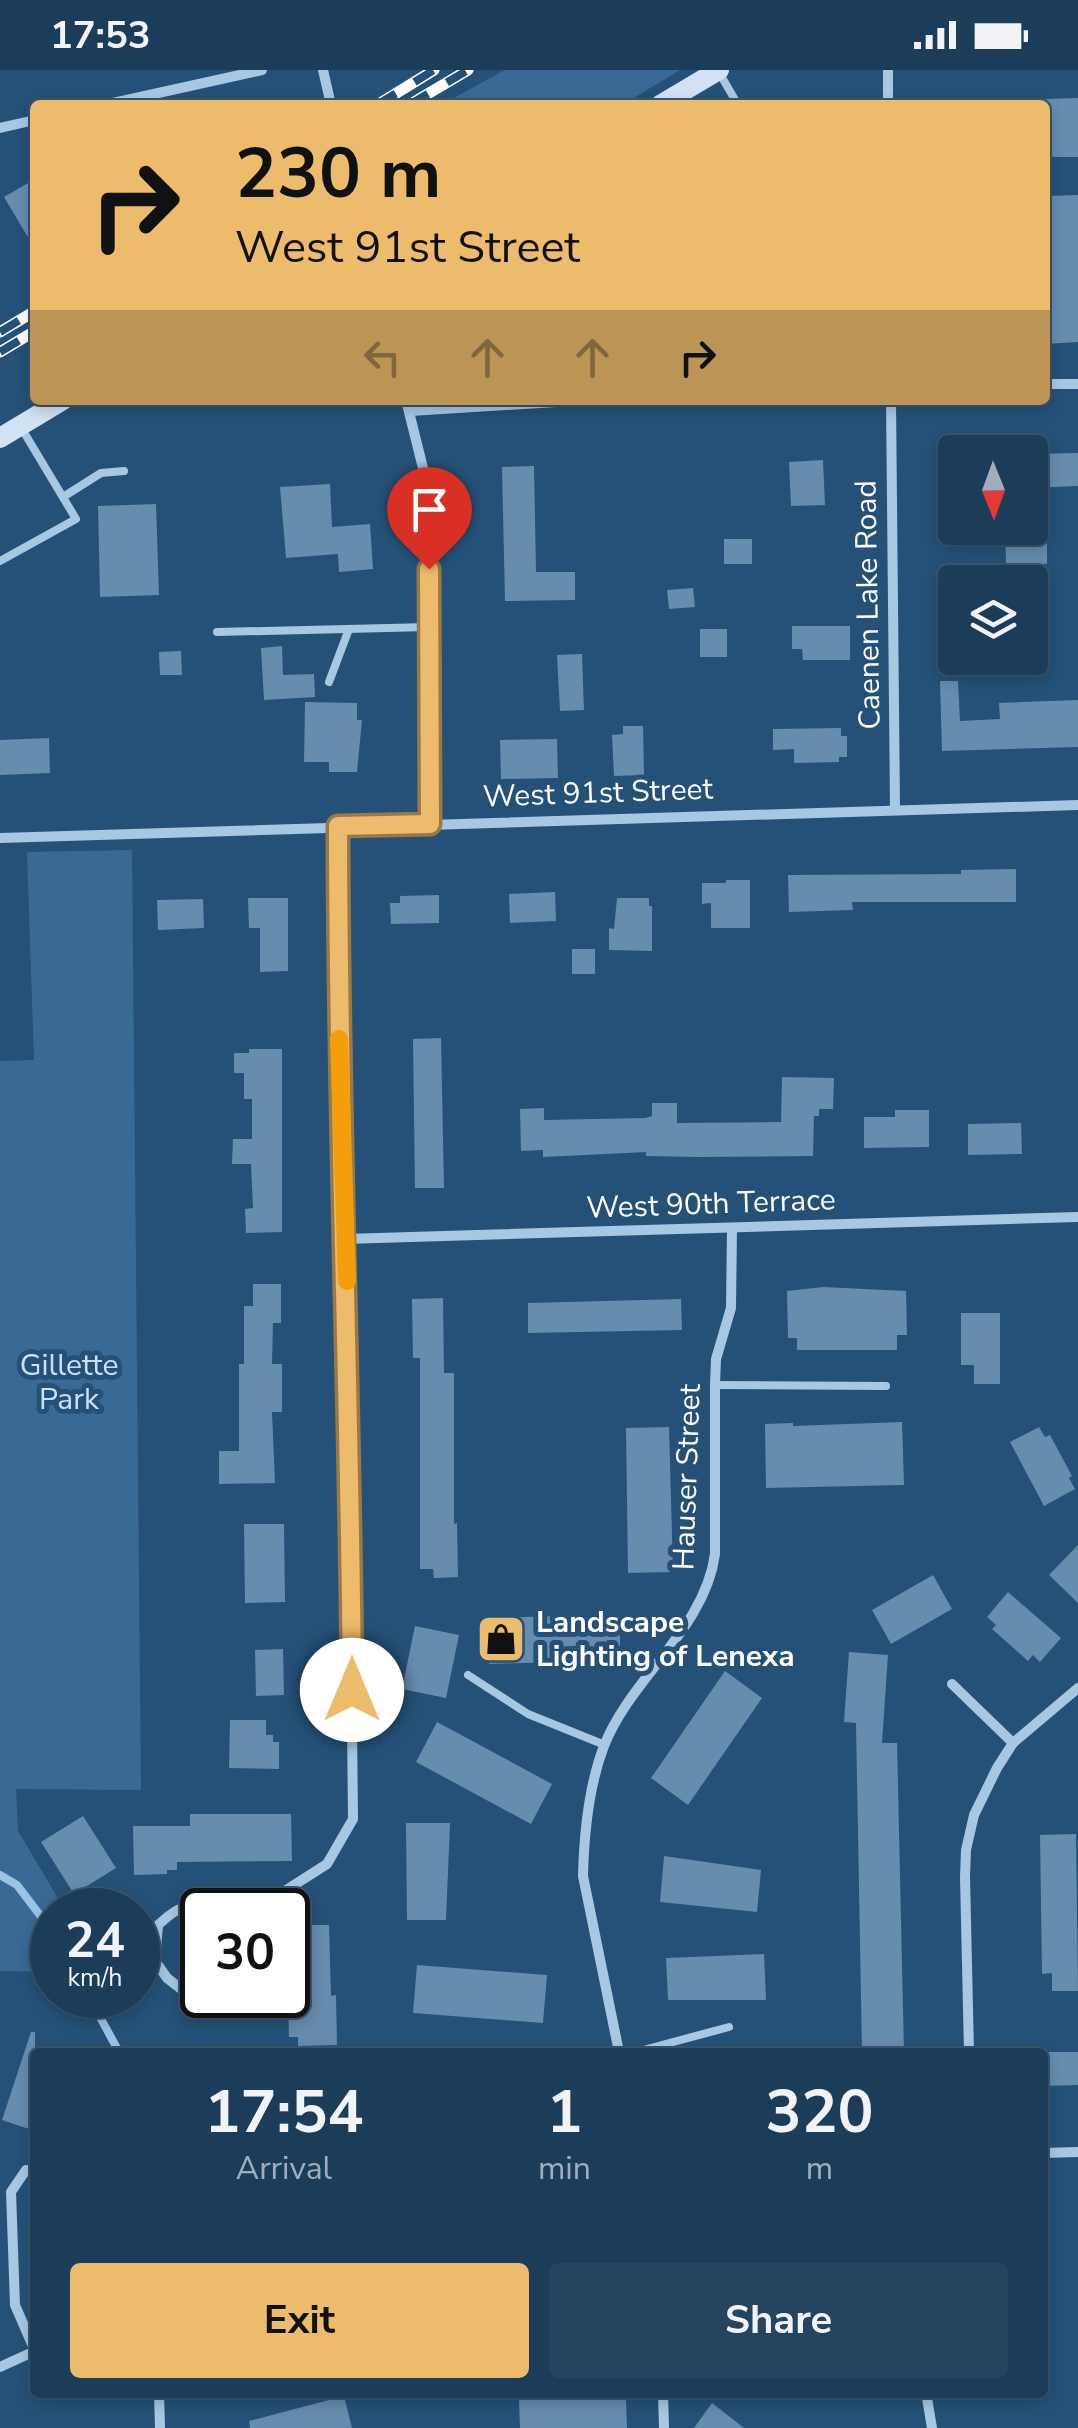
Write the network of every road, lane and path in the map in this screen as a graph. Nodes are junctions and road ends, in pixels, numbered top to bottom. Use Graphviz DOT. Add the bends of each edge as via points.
graph roads {
  1 [pos="262,70"];
  2 [pos="324,70"];
  3 [pos="718,70"];
  4 [pos="888,70"];
  5 [pos="127,100"];
  6 [pos="331,100"];
  7 [pos="668,100"];
  8 [pos="735,100"];
  9 [pos="888,100"];
  10 [pos="30,121"];
  11 [pos="0,128"];
  12 [pos="1050,384"];
  13 [pos="1078,384"];
  14 [pos="54,405"];
  15 [pos="408,405"];
  16 [pos="892,405"];
  17 [pos="20,425"];
  18 [pos="0,438"];
  19 [pos="124,471"];
  20 [pos="63,497"];
  21 [pos="0,561"];
  22 [pos="429,627"];
  23 [pos="349,630"];
  24 [pos="217,632"];
  25 [pos="329,682"];
  26 [pos="1078,806"];
  27 [pos="895,810"];
  28 [pos="430,824"];
  29 [pos="338,826"];
  30 [pos="0,838"];
  31 [pos="1078,1217"];
  32 [pos="732,1228"];
  33 [pos="345,1239"];
  34 [pos="714,1386"];
  35 [pos="886,1386"];
  36 [pos="468,1676"];
  37 [pos="952,1684"];
  38 [pos="1078,1688"];
  39 [pos="1014,1743"];
  40 [pos="604,1745"];
  41 [pos="290,1888"];
  42 [pos="180,1908"];
  43 [pos="180,1988"];
  44 [pos="729,2027"];
  45 [pos="618,2048"];
  46 [pos="651,2048"];
  47 [pos="969,2048"];
  48 [pos="1078,2152"];
  49 [pos="1048,2153"];
  50 [pos="30,2170"];
  51 [pos="30,2340"];
  52 [pos="30,2353"];
  53 [pos="0,2367"];
  54 [pos="160,2398"];
  55 [pos="663,2398"];
  56 [pos="927,2398"];
  57 [pos="160,2428"];
  58 [pos="664,2428"];
  59 [pos="932,2428"];
  1 -- 5 [label="street"];
  2 -- 6 [label="street"];
  3 -- 7 [label="main road"];
  3 -- 8 [label="lane"];
  4 -- 9 [label="street"];
  10 -- 11 [label="street"];
  12 -- 13 [label="street"];
  14 -- 17 [label="main road"];
  15 -- 22 [label="street" via="424,472"];
  16 -- 27 [label="street, Caenen Lake Road"];
  17 -- 18 [label="main road"];
  17 -- 20 [label="lane"];
  19 -- 20 [label="lane" via="101,473"];
  20 -- 21 [label="lane" via="76,519"];
  22 -- 23 [label="lane"];
  22 -- 28 [label="street"];
  23 -- 24 [label="lane"];
  23 -- 25 [label="lane"];
  26 -- 27 [label="street, West 91st Street"];
  27 -- 28 [label="street, West 91st Street"];
  28 -- 29 [label="street, West 91st Street"];
  29 -- 30 [label="street, West 91st Street"];
  29 -- 33 [label="street"];
  31 -- 32 [label="street, West 90th Terrace"];
  32 -- 33 [label="street, West 90th Terrace"];
  32 -- 34 [label="street, Hauser Street" via="731,1308"];
  33 -- 41 [label="street" via="353,1819 328,1864"];
  34 -- 35 [label="lane"];
  34 -- 40 [label="street, Hauser Street" via="712,1578"];
  36 -- 40 [label="lane" via="528,1714"];
  37 -- 39 [label="street"];
  38 -- 39 [label="street"];
  39 -- 47 [label="street" via="974,1815 966,1850"];
  40 -- 45 [label="street, Hauser Street" via="583,1876"];
  42 -- 43 [label="street" via="158,1925 155,1961"];
  44 -- 46 [label="lane"];
  48 -- 49 [label="street"];
  50 -- 51 [label="street" via="11,2192 15,2305"];
  52 -- 53 [label="street"];
  54 -- 57 [label="street"];
  55 -- 58 [label="street"];
  56 -- 59 [label="street"];
}
